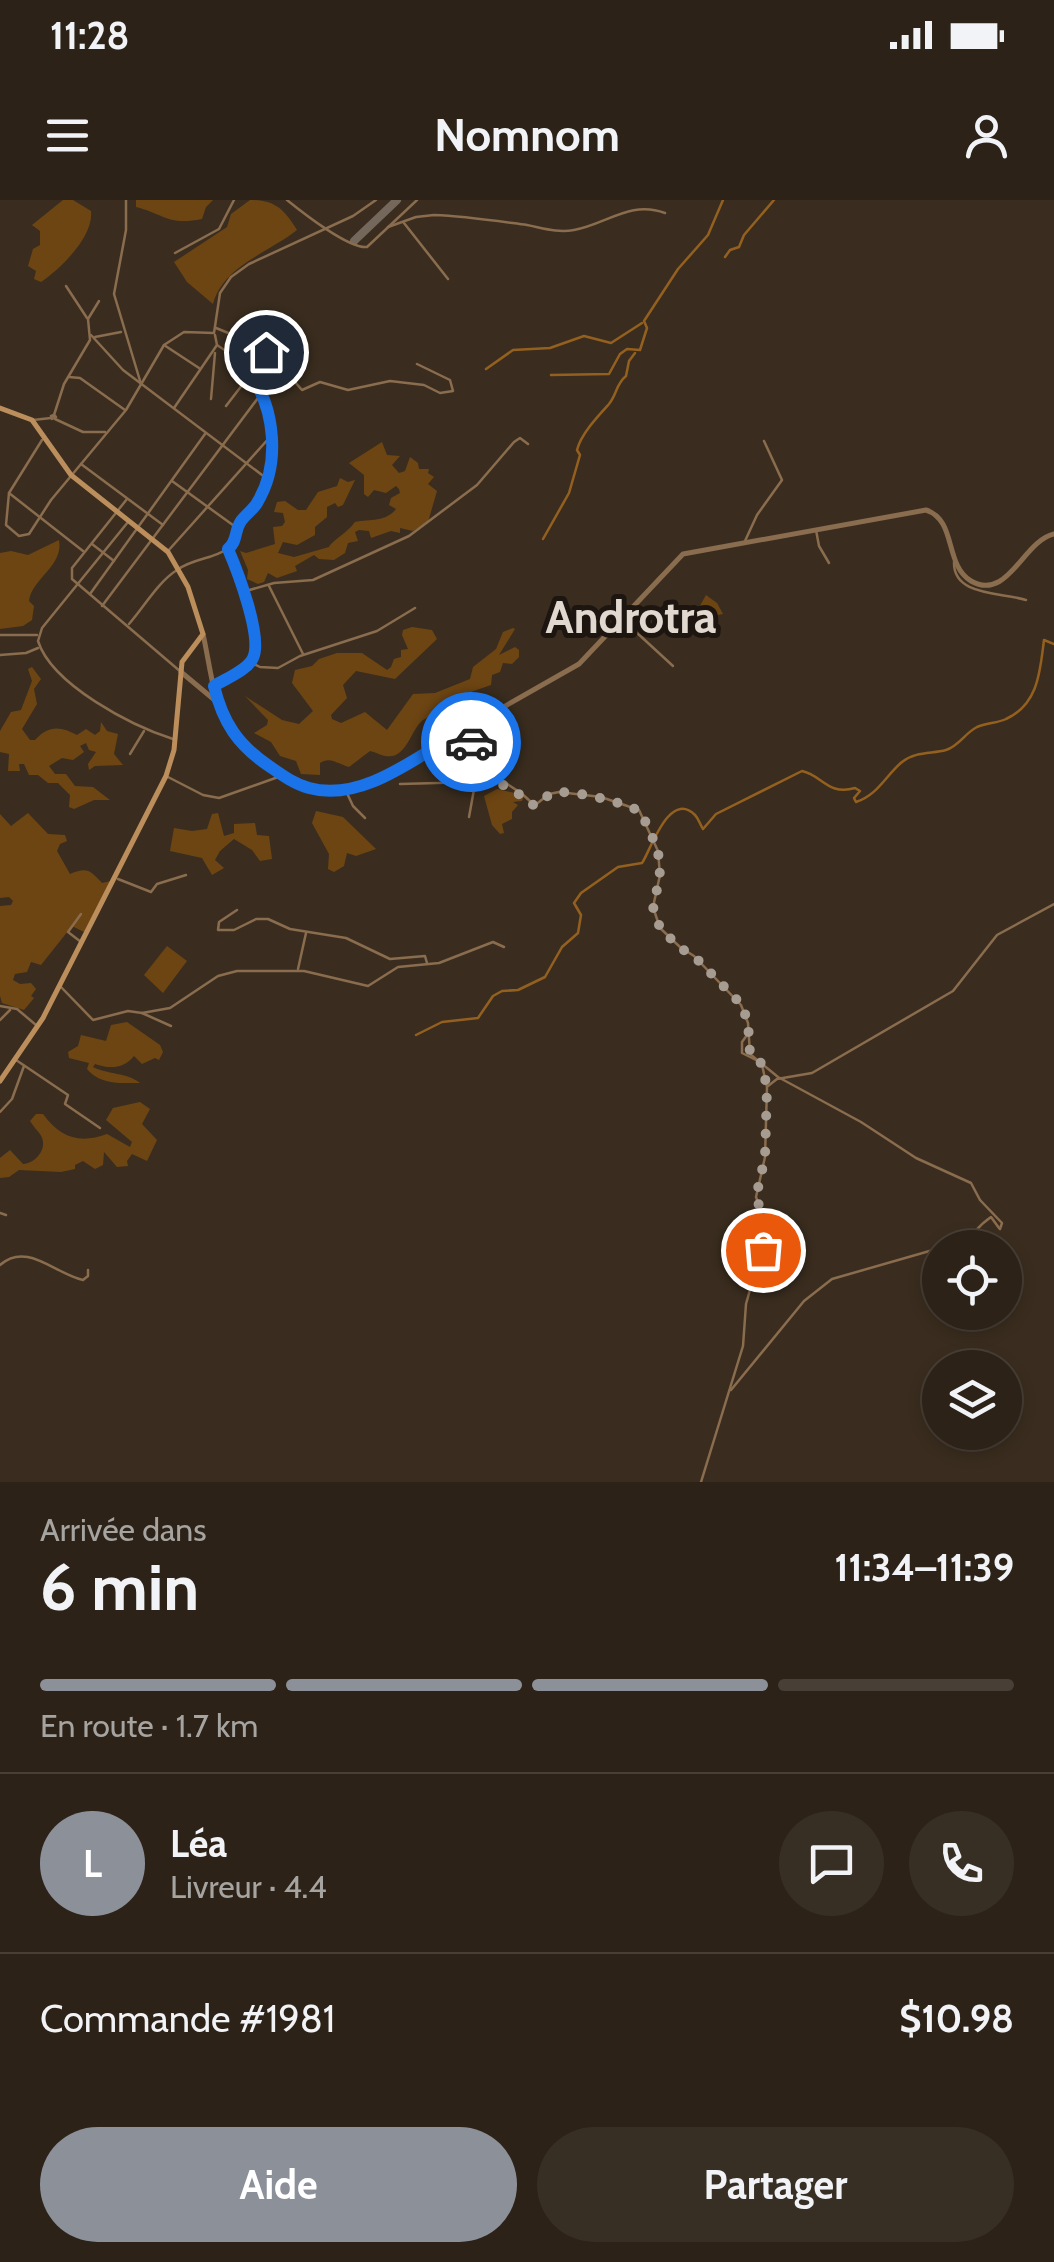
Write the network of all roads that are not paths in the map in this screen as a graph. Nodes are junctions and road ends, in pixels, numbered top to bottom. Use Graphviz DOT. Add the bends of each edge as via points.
graph roads {
  1 [pos="126,200"];
  2 [pos="234,200"];
  3 [pos="287,200"];
  4 [pos="376,200"];
  5 [pos="417,200"];
  6 [pos="632,202"];
  7 [pos="615,207"];
  8 [pos="665,213"];
  9 [pos="403,222"];
  10 [pos="388,227"];
  11 [pos="327,228"];
  12 [pos="175,253"];
  13 [pos="448,279"];
  14 [pos="66,286"];
  15 [pos="99,300"];
  16 [pos="88,319"];
  17 [pos="215,331"];
  18 [pos="124,332"];
  19 [pos="92,336"];
  20 [pos="300,340"];
  21 [pos="164,345"];
  22 [pos="217,345"];
  23 [pos="215,352"];
  24 [pos="266,352"];
  25 [pos="417,364"];
  26 [pos="200,369"];
  27 [pos="250,373"];
  28 [pos="67,377"];
  29 [pos="141,385"];
  30 [pos="261,394"];
  31 [pos="212,398"];
  32 [pos="226,406"];
  33 [pos="0,408"];
  34 [pos="173,409"];
  35 [pos="126,410"];
  36 [pos="53,417"];
  37 [pos="32,420"];
  38 [pos="46,421"];
  39 [pos="105,432"];
  40 [pos="43,433"];
  41 [pos="206,433"];
  42 [pos="271,436"];
  43 [pos="764,441"];
  44 [pos="528,444"];
  45 [pos="222,445"];
  46 [pos="246,463"];
  47 [pos="80,464"];
  48 [pos="71,475"];
  49 [pos="266,478"];
  50 [pos="172,480"];
  51 [pos="9,492"];
  52 [pos="188,492"];
  53 [pos="127,498"];
  54 [pos="208,506"];
  55 [pos="117,512"];
  56 [pos="148,514"];
  57 [pos="39,517"];
  58 [pos="128,521"];
  59 [pos="6,525"];
  60 [pos="163,525"];
  61 [pos="0,526"];
  62 [pos="138,528"];
  63 [pos="237,528"];
  64 [pos="816,529"];
  65 [pos="1054,534"];
  66 [pos="152,539"];
  67 [pos="744,542"];
  68 [pos="91,544"];
  69 [pos="228,549"];
  70 [pos="84,552"];
  71 [pos="168,552"];
  72 [pos="103,553"];
  73 [pos="954,560"];
  74 [pos="114,562"];
  75 [pos="829,563"];
  76 [pos="178,568"];
  77 [pos="77,584"];
  78 [pos="269,586"];
  79 [pos="246,591"];
  80 [pos="90,595"];
  81 [pos="1026,600"];
  82 [pos="102,606"];
  83 [pos="414,608"];
  84 [pos="622,618"];
  85 [pos="127,626"];
  86 [pos="203,634"];
  87 [pos="0,635"];
  88 [pos="39,635"];
  89 [pos="196,643"];
  90 [pos="206,646"];
  91 [pos="40,647"];
  92 [pos="0,655"];
  93 [pos="303,655"];
  94 [pos="250,662"];
  95 [pos="672,666"];
  96 [pos="181,672"];
  97 [pos="214,684"];
  98 [pos="218,704"];
  99 [pos="144,730"];
  100 [pos="463,730"];
  101 [pos="175,739"];
  102 [pos="130,754"];
  103 [pos="487,767"];
  104 [pos="283,775"];
  105 [pos="166,776"];
  106 [pos="475,782"];
  107 [pos="400,784"];
  108 [pos="346,789"];
  109 [pos="469,817"];
  110 [pos="365,818"];
  111 [pos="186,875"];
  112 [pos="116,878"];
  113 [pos="1054,904"];
  114 [pos="237,910"];
  115 [pos="82,914"];
  116 [pos="306,931"];
  117 [pos="82,943"];
  118 [pos="504,947"];
  119 [pos="427,964"];
  120 [pos="298,971"];
  121 [pos="60,986"];
  122 [pos="0,1006"];
  123 [pos="12,1009"];
  124 [pos="142,1013"];
  125 [pos="0,1020"];
  126 [pos="37,1026"];
  127 [pos="172,1026"];
  128 [pos="15,1059"];
  129 [pos="762,1064"];
  130 [pos="25,1065"];
  131 [pos="783,1079"];
  132 [pos="0,1081"];
  133 [pos="767,1088"];
  134 [pos="0,1112"];
  135 [pos="100,1128"];
  136 [pos="0,1214"];
  137 [pos="6,1216"];
  138 [pos="978,1230"];
  139 [pos="922,1253"];
  140 [pos="0,1265"];
  141 [pos="88,1270"];
  142 [pos="729,1392"];
  143 [pos="700,1482"];
  1 -- 18 [label="street" via="114,281"];
  2 -- 12 [label="street" via="218,230"];
  3 -- 11 [label="street"];
  4 -- 11 [label="street"];
  5 -- 10 [label="street"];
  6 -- 8 [label="street"];
  7 -- 9 [label="street" via="596,223 570,231 444,215"];
  9 -- 10 [label="street"];
  9 -- 13 [label="street"];
  10 -- 11 [label="street" via="359,248"];
  11 -- 17 [label="street" via="231,277 220,292"];
  14 -- 16 [label="street"];
  15 -- 16 [label="street"];
  16 -- 19 [label="street"];
  17 -- 21 [label="street" via="184,332"];
  17 -- 22 [label="street"];
  17 -- 24 [label="street"];
  18 -- 19 [label="street"];
  18 -- 29 [label="street"];
  19 -- 28 [label="street"];
  19 -- 29 [label="street"];
  20 -- 24 [label="street" via="285,333"];
  21 -- 26 [label="street"];
  21 -- 29 [label="street"];
  22 -- 23 [label="street"];
  22 -- 27 [label="street"];
  23 -- 26 [label="street"];
  23 -- 31 [label="street"];
  24 -- 25 [label="street" via="301,390 320,382 348,390 390,381 453,392 450,380"];
  24 -- 27 [label="street"];
  26 -- 34 [label="street"];
  27 -- 30 [label="street"];
  27 -- 32 [label="street"];
  28 -- 35 [label="street" via="80,378"];
  28 -- 36 [label="street"];
  29 -- 34 [label="street"];
  29 -- 35 [label="street"];
  30 -- 42 [label="street"];
  30 -- 45 [label="street"];
  33 -- 37 [label="main road"];
  34 -- 41 [label="street"];
  35 -- 39 [label="street"];
  36 -- 38 [label="street"];
  36 -- 39 [label="street" via="78,431"];
  37 -- 38 [label="street"];
  37 -- 40 [label="main road"];
  38 -- 40 [label="street"];
  39 -- 47 [label="street"];
  40 -- 48 [label="main road"];
  40 -- 51 [label="street"];
  41 -- 45 [label="street"];
  41 -- 50 [label="street"];
  42 -- 46 [label="street"];
  42 -- 49 [label="street"];
  43 -- 67 [label="street" via="782,480"];
  44 -- 79 [label="street" via="514,442 477,485 410,536 314,580"];
  45 -- 46 [label="street"];
  45 -- 52 [label="street"];
  46 -- 49 [label="street"];
  46 -- 54 [label="street"];
  47 -- 48 [label="street"];
  47 -- 53 [label="street"];
  48 -- 55 [label="main road"];
  48 -- 57 [label="street"];
  49 -- 63 [label="street"];
  50 -- 52 [label="street"];
  50 -- 56 [label="street"];
  51 -- 57 [label="street"];
  51 -- 59 [label="street"];
  52 -- 54 [label="street"];
  52 -- 60 [label="street"];
  53 -- 55 [label="street"];
  53 -- 56 [label="street"];
  54 -- 63 [label="street"];
  54 -- 71 [label="street"];
  55 -- 58 [label="main road"];
  55 -- 68 [label="street"];
  56 -- 60 [label="street"];
  56 -- 62 [label="street"];
  57 -- 59 [label="street" via="24,536"];
  57 -- 70 [label="street"];
  58 -- 62 [label="main road"];
  58 -- 72 [label="street"];
  59 -- 61 [label="street"];
  60 -- 66 [label="street"];
  62 -- 66 [label="main road"];
  62 -- 74 [label="street"];
  63 -- 69 [label="street"];
  64 -- 67 [label="street"];
  64 -- 73 [label="street" via="926,510 940,519"];
  64 -- 75 [label="street"];
  65 -- 73 [label="street" via="1041,538 1000,582 978,584"];
  66 -- 71 [label="main road"];
  66 -- 82 [label="street"];
  67 -- 84 [label="street" via="683,554"];
  68 -- 70 [label="street"];
  68 -- 72 [label="street"];
  69 -- 76 [label="street"];
  69 -- 79 [label="street"];
  70 -- 77 [label="street" via="70,573"];
  71 -- 76 [label="main road"];
  72 -- 74 [label="street"];
  72 -- 77 [label="street"];
  73 -- 81 [label="street" via="960,583"];
  74 -- 80 [label="street"];
  76 -- 85 [label="street"];
  76 -- 86 [label="main road"];
  77 -- 80 [label="street"];
  77 -- 88 [label="street"];
  78 -- 93 [label="street"];
  79 -- 94 [label="street" via="254,644"];
  80 -- 82 [label="street"];
  82 -- 85 [label="street"];
  83 -- 93 [label="street" via="378,632"];
  84 -- 95 [label="street"];
  84 -- 100 [label="street" via="579,664"];
  85 -- 96 [label="street"];
  86 -- 89 [label="main road"];
  86 -- 90 [label="street"];
  87 -- 88 [label="street"];
  88 -- 91 [label="street"];
  89 -- 90 [label="street"];
  89 -- 96 [label="main road"];
  90 -- 97 [label="street"];
  91 -- 92 [label="street"];
  91 -- 99 [label="street" via="94,702"];
  93 -- 94 [label="street" via="278,668"];
  94 -- 97 [label="street"];
  96 -- 98 [label="street"];
  96 -- 101 [label="main road"];
  97 -- 98 [label="street"];
  98 -- 104 [label="street" via="241,745"];
  99 -- 101 [label="street"];
  99 -- 102 [label="street"];
  100 -- 103 [label="street"];
  100 -- 108 [label="street" via="365,786"];
  101 -- 105 [label="main road"];
  103 -- 106 [label="street"];
  103 -- 129 [label="street" via="534,806 559,792 639,810 658,850 653,907 660,928 742,1005 748,1033 742,1053"];
  104 -- 105 [label="street" via="219,798"];
  104 -- 108 [label="street" via="318,790"];
  105 -- 112 [label="main road"];
  106 -- 107 [label="street"];
  106 -- 109 [label="street"];
  108 -- 110 [label="street"];
  111 -- 112 [label="street" via="151,892"];
  112 -- 117 [label="main road"];
  113 -- 131 [label="street" via="997,935 953,991 812,1073"];
  114 -- 116 [label="street" via="218,930 256,918"];
  115 -- 117 [label="street" via="68,935"];
  116 -- 119 [label="street" via="346,938 390,959 426,956"];
  116 -- 120 [label="street"];
  117 -- 121 [label="main road"];
  118 -- 119 [label="street" via="493,942"];
  119 -- 120 [label="street" via="398,967 368,986"];
  120 -- 124 [label="street" via="230,972 170,1008"];
  121 -- 124 [label="street" via="92,1020"];
  121 -- 126 [label="main road"];
  122 -- 123 [label="street"];
  123 -- 125 [label="street"];
  123 -- 126 [label="street"];
  124 -- 127 [label="street"];
  126 -- 128 [label="main road"];
  128 -- 130 [label="street"];
  128 -- 132 [label="main road"];
  129 -- 131 [label="street"];
  129 -- 133 [label="street"];
  130 -- 134 [label="street"];
  130 -- 135 [label="street"];
  131 -- 133 [label="street"];
  131 -- 138 [label="street" via="971,1184 1002,1223 1000,1229 990,1217"];
  133 -- 142 [label="street" via="756,1197 765,1237"];
  136 -- 137 [label="street"];
  139 -- 142 [label="street" via="832,1279 804,1301"];
  140 -- 141 [label="street" via="22,1254 74,1278 86,1279"];
  142 -- 143 [label="street"];
}
